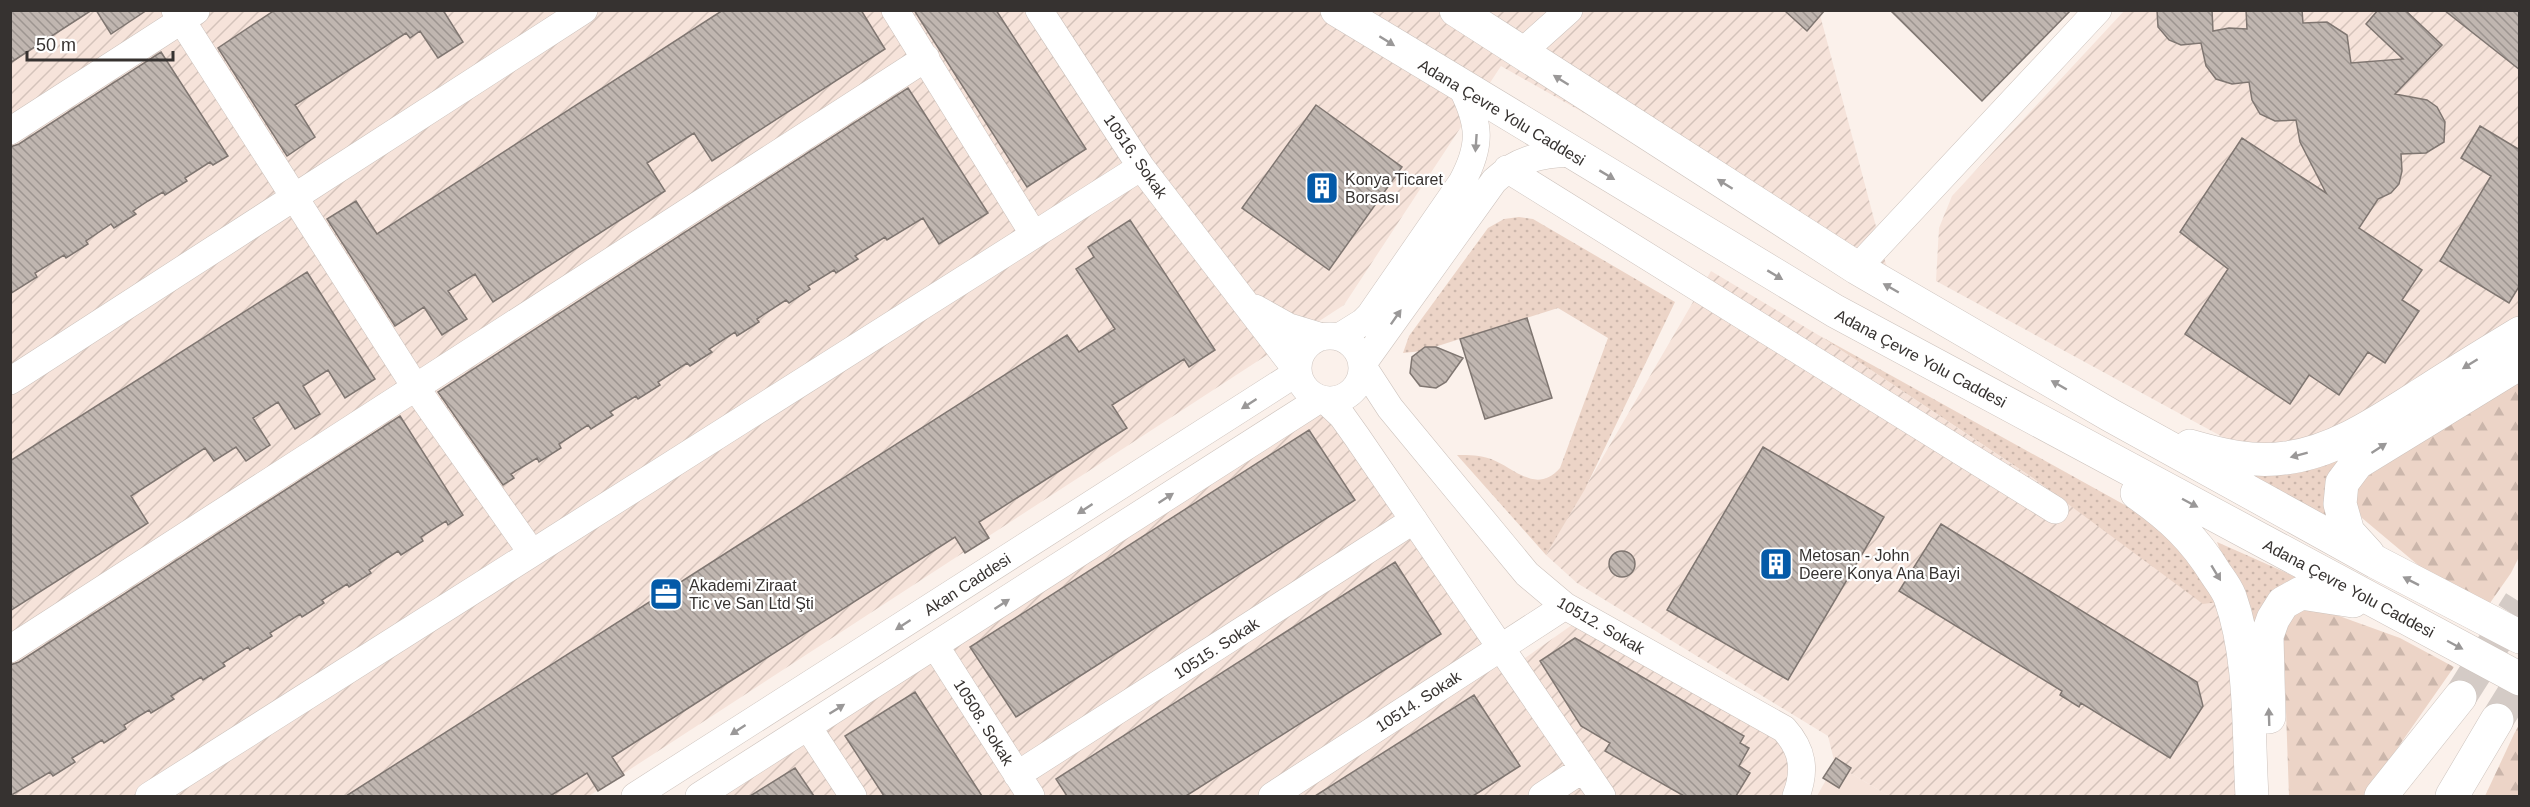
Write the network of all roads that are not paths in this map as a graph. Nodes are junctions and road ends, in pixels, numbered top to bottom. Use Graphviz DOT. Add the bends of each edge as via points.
graph roads {
  1 [pos="584,10"];
  2 [pos="895,10"];
  3 [pos="1039,10"];
  4 [pos="1337,10"];
  5 [pos="1456,10"];
  6 [pos="1569,10"];
  7 [pos="2098,10"];
  8 [pos="185,14"];
  9 [pos="1520,54"];
  10 [pos="926,58"];
  11 [pos="1462,88"];
  12 [pos="10,131"];
  13 [pos="1571,153"];
  14 [pos="1141,167"];
  15 [pos="1507,169"];
  16 [pos="294,198"];
  17 [pos="1034,235"];
  18 [pos="1857,268"];
  19 [pos="1239,297"];
  20 [pos="2520,333"];
  21 [pos="1331,337"];
  22 [pos="2520,363"];
  23 [pos="1362,365"];
  24 [pos="1298,372"];
  25 [pos="10,381"];
  26 [pos="416,388"];
  27 [pos="1322,399"];
  28 [pos="2110,415"];
  29 [pos="2028,416"];
  30 [pos="2055,510"];
  31 [pos="1414,520"];
  32 [pos="532,553"];
  33 [pos="2376,562"];
  34 [pos="1565,606"];
  35 [pos="2382,606"];
  36 [pos="2520,637"];
  37 [pos="936,647"];
  38 [pos="1501,647"];
  39 [pos="10,649"];
  40 [pos="2520,679"];
  41 [pos="808,727"];
  42 [pos="1583,769"];
  43 [pos="1024,786"];
  44 [pos="149,796"];
  45 [pos="635,796"];
  46 [pos="699,796"];
  47 [pos="853,796"];
  48 [pos="1272,796"];
  49 [pos="1542,796"];
  50 [pos="1602,796"];
  51 [pos="1796,796"];
  52 [pos="2252,796"];
  53 [pos="2272,796"];
  54 [pos="2381,796"];
  55 [pos="2403,796"];
  56 [pos="2452,796"];
  57 [pos="2464,796"];
  1 -- 16 [label="street"];
  2 -- 10 [label="street"];
  3 -- 14 [label="street, 10516. Sokak"];
  4 -- 11 [label="highway, Adana Çevre Yolu Caddesi, one-way"];
  5 -- 9 [label="highway"];
  6 -- 9 [label="street"];
  7 -- 18 [label="street"];
  8 -- 12 [label="street"];
  8 -- 16 [label="street"];
  18 -- 9 [label="highway, one-way"];
  10 -- 17 [label="street"];
  10 -- 26 [label="street"];
  11 -- 13 [label="highway, Adana Çevre Yolu Caddesi"];
  11 -- 21 [label="street, one-way" via="1476,127 1477,148 1471,165 1370,315"];
  13 -- 15 [label="street" via="1538,156"];
  13 -- 29 [label="highway, Adana Çevre Yolu Caddesi, one-way" via="1835,311"];
  14 -- 17 [label="street"];
  14 -- 19 [label="street, 10516. Sokak"];
  23 -- 15 [label="street, one-way" via="1484,193"];
  15 -- 30 [label="street"];
  16 -- 25 [label="street"];
  16 -- 26 [label="street"];
  17 -- 32 [label="street"];
  28 -- 18 [label="highway, one-way"];
  19 -- 21 [label="street" via="1289,327"];
  19 -- 24 [label="street, 10516. Sokak"];
  20 -- 28 [label="highway, one-way" via="2351,436 2285,459 2224,456"];
  21 -- 23 [label="street" via="1349,342"];
  21 -- 24 [label="street" via="1312,341 1305,348"];
  33 -- 22 [label="highway, one-way" via="2348,532 2340,504 2342,483 2357,463 2374,450"];
  23 -- 27 [label="street" via="1354,390 1340,399"];
  23 -- 34 [label="street, 10512. Sokak" via="1390,408 1527,574"];
  24 -- 27 [label="street" via="1304,387"];
  24 -- 45 [label="street, Akan Caddesi, one-way"];
  26 -- 32 [label="street"];
  26 -- 39 [label="street"];
  27 -- 31 [label="street" via="1350,427"];
  37 -- 27 [label="street, one-way"];
  28 -- 33 [label="highway"];
  29 -- 35 [label="highway, Adana Çevre Yolu Caddesi, one-way"];
  29 -- 52 [label="highway, one-way" via="2181,526 2204,553 2230,596 2247,694"];
  31 -- 38 [label="street"];
  31 -- 43 [label="street, 10515. Sokak"];
  32 -- 44 [label="street"];
  36 -- 33 [label="highway, one-way"];
  34 -- 38 [label="street, 10514. Sokak"];
  34 -- 51 [label="street, 10512. Sokak" via="1784,729 1801,753 1803,768"];
  35 -- 40 [label="highway, Adana Çevre Yolu Caddesi, one-way"];
  53 -- 35 [label="highway, one-way" via="2267,636 2273,619 2283,603 2301,593"];
  41 -- 37 [label="street, one-way"];
  37 -- 43 [label="street, 10508. Sokak"];
  38 -- 42 [label="street"];
  38 -- 48 [label="street, 10514. Sokak"];
  41 -- 46 [label="street"];
  41 -- 47 [label="street"];
  42 -- 49 [label="street"];
  42 -- 50 [label="street"];
  54 -- 55 [label="highway" via="2460,697"];
  56 -- 57 [label="highway" via="2497,720"];
}
